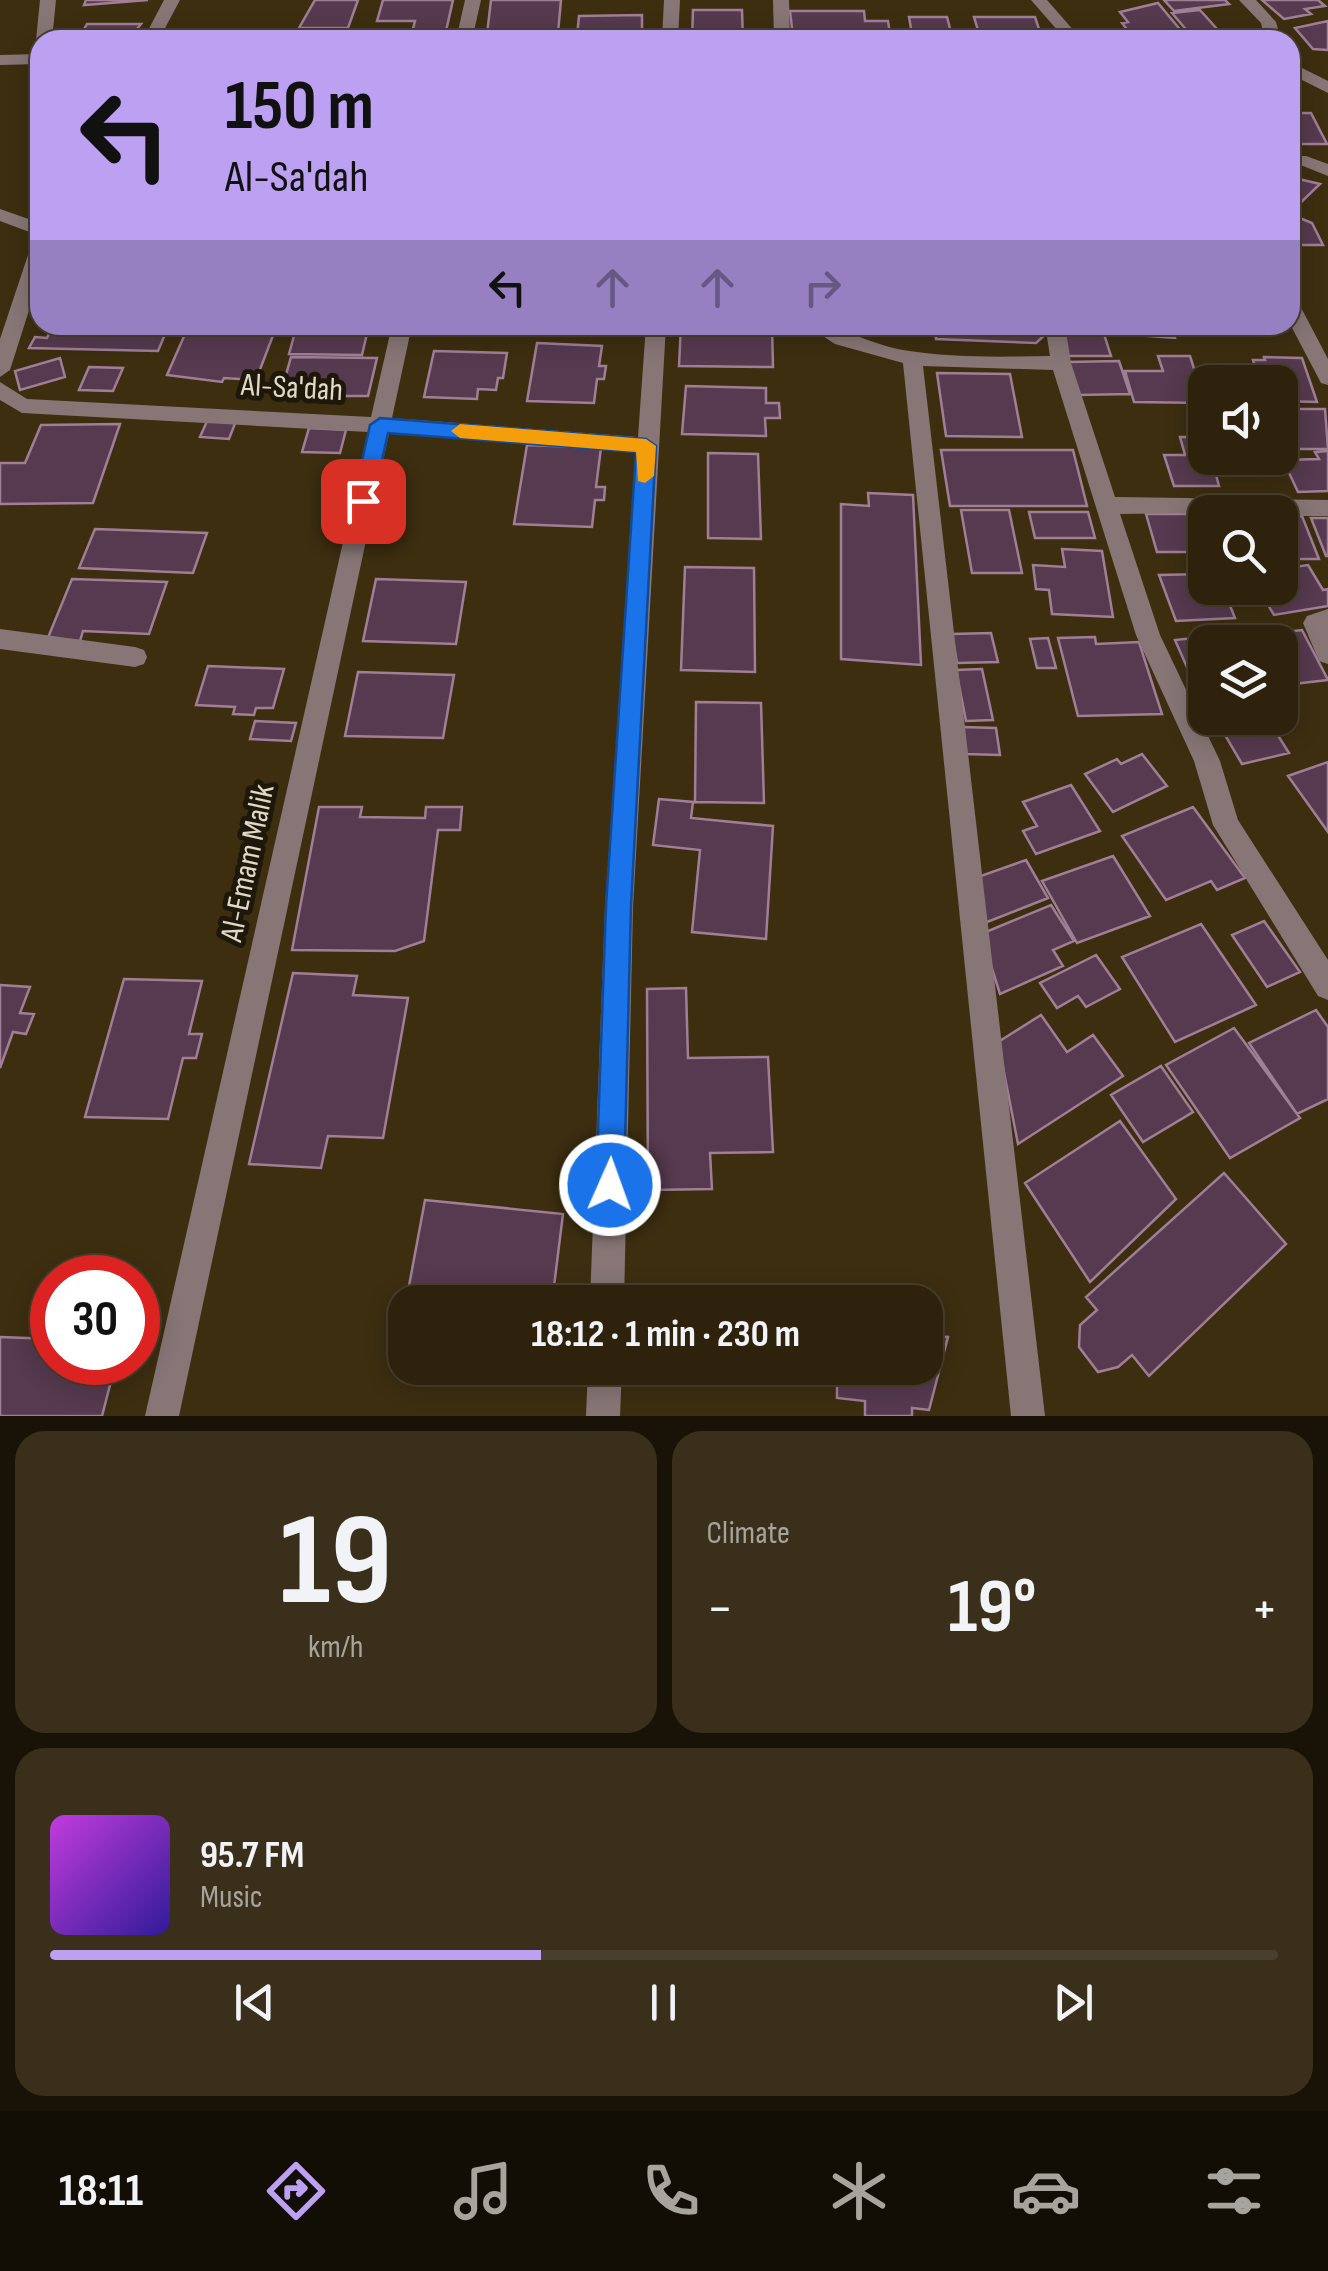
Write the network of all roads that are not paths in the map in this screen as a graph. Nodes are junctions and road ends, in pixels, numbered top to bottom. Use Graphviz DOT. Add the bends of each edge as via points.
graph roads {
  1 [pos="48,0"];
  2 [pos="172,0"];
  3 [pos="473,0"];
  4 [pos="672,0"];
  5 [pos="781,0"];
  6 [pos="1039,0"];
  7 [pos="1247,0"];
  8 [pos="45,30"];
  9 [pos="156,30"];
  10 [pos="466,30"];
  11 [pos="670,30"];
  12 [pos="782,30"];
  13 [pos="1065,30"];
  14 [pos="1270,30"];
  15 [pos="30,58"];
  16 [pos="0,60"];
  17 [pos="1300,66"];
  18 [pos="1328,67"];
  19 [pos="1300,72"];
  20 [pos="1328,88"];
  21 [pos="1300,162"];
  22 [pos="1328,171"];
  23 [pos="0,215"];
  24 [pos="30,226"];
  25 [pos="30,277"];
  26 [pos="1300,324"];
  27 [pos="400,335"];
  28 [pos="655,335"];
  29 [pos="834,335"];
  30 [pos="1056,335"];
  31 [pos="912,357"];
  32 [pos="1060,363"];
  33 [pos="0,370"];
  34 [pos="1328,378"];
  35 [pos="0,389"];
  36 [pos="380,425"];
  37 [pos="646,446"];
  38 [pos="1105,505"];
  39 [pos="1328,508"];
  40 [pos="1328,619"];
  41 [pos="0,640"];
  42 [pos="1328,654"];
  43 [pos="135,657"];
  44 [pos="1328,986"];
  45 [pos="607,1285"];
  46 [pos="604,1385"];
  47 [pos="162,1416"];
  48 [pos="603,1416"];
  49 [pos="1028,1416"];
  1 -- 8 [label="street"];
  2 -- 9 [label="street"];
  3 -- 10 [label="street"];
  4 -- 11 [label="street"];
  5 -- 12 [label="street"];
  6 -- 13 [label="street"];
  7 -- 14 [label="street"];
  15 -- 16 [label="street"];
  17 -- 18 [label="street"];
  19 -- 20 [label="street"];
  21 -- 22 [label="street"];
  23 -- 24 [label="street"];
  25 -- 33 [label="street"];
  26 -- 34 [label="street"];
  27 -- 36 [label="street, Al-Emam Malik"];
  28 -- 37 [label="street"];
  29 -- 31 [label="street"];
  30 -- 32 [label="street"];
  31 -- 32 [label="street" via="973,366"];
  31 -- 49 [label="street"];
  32 -- 38 [label="street"];
  35 -- 36 [label="street, Al-Sa'dah" via="22,406"];
  36 -- 37 [label="street, Al-Sa'dah"];
  36 -- 47 [label="street, Al-Emam Malik"];
  37 -- 45 [label="street" via="618,906"];
  38 -- 39 [label="street"];
  38 -- 44 [label="street" via="1148,635 1207,760 1226,824"];
  40 -- 42 [label="street" via="1316,624"];
  41 -- 43 [label="street"];
  46 -- 48 [label="street"];
}
